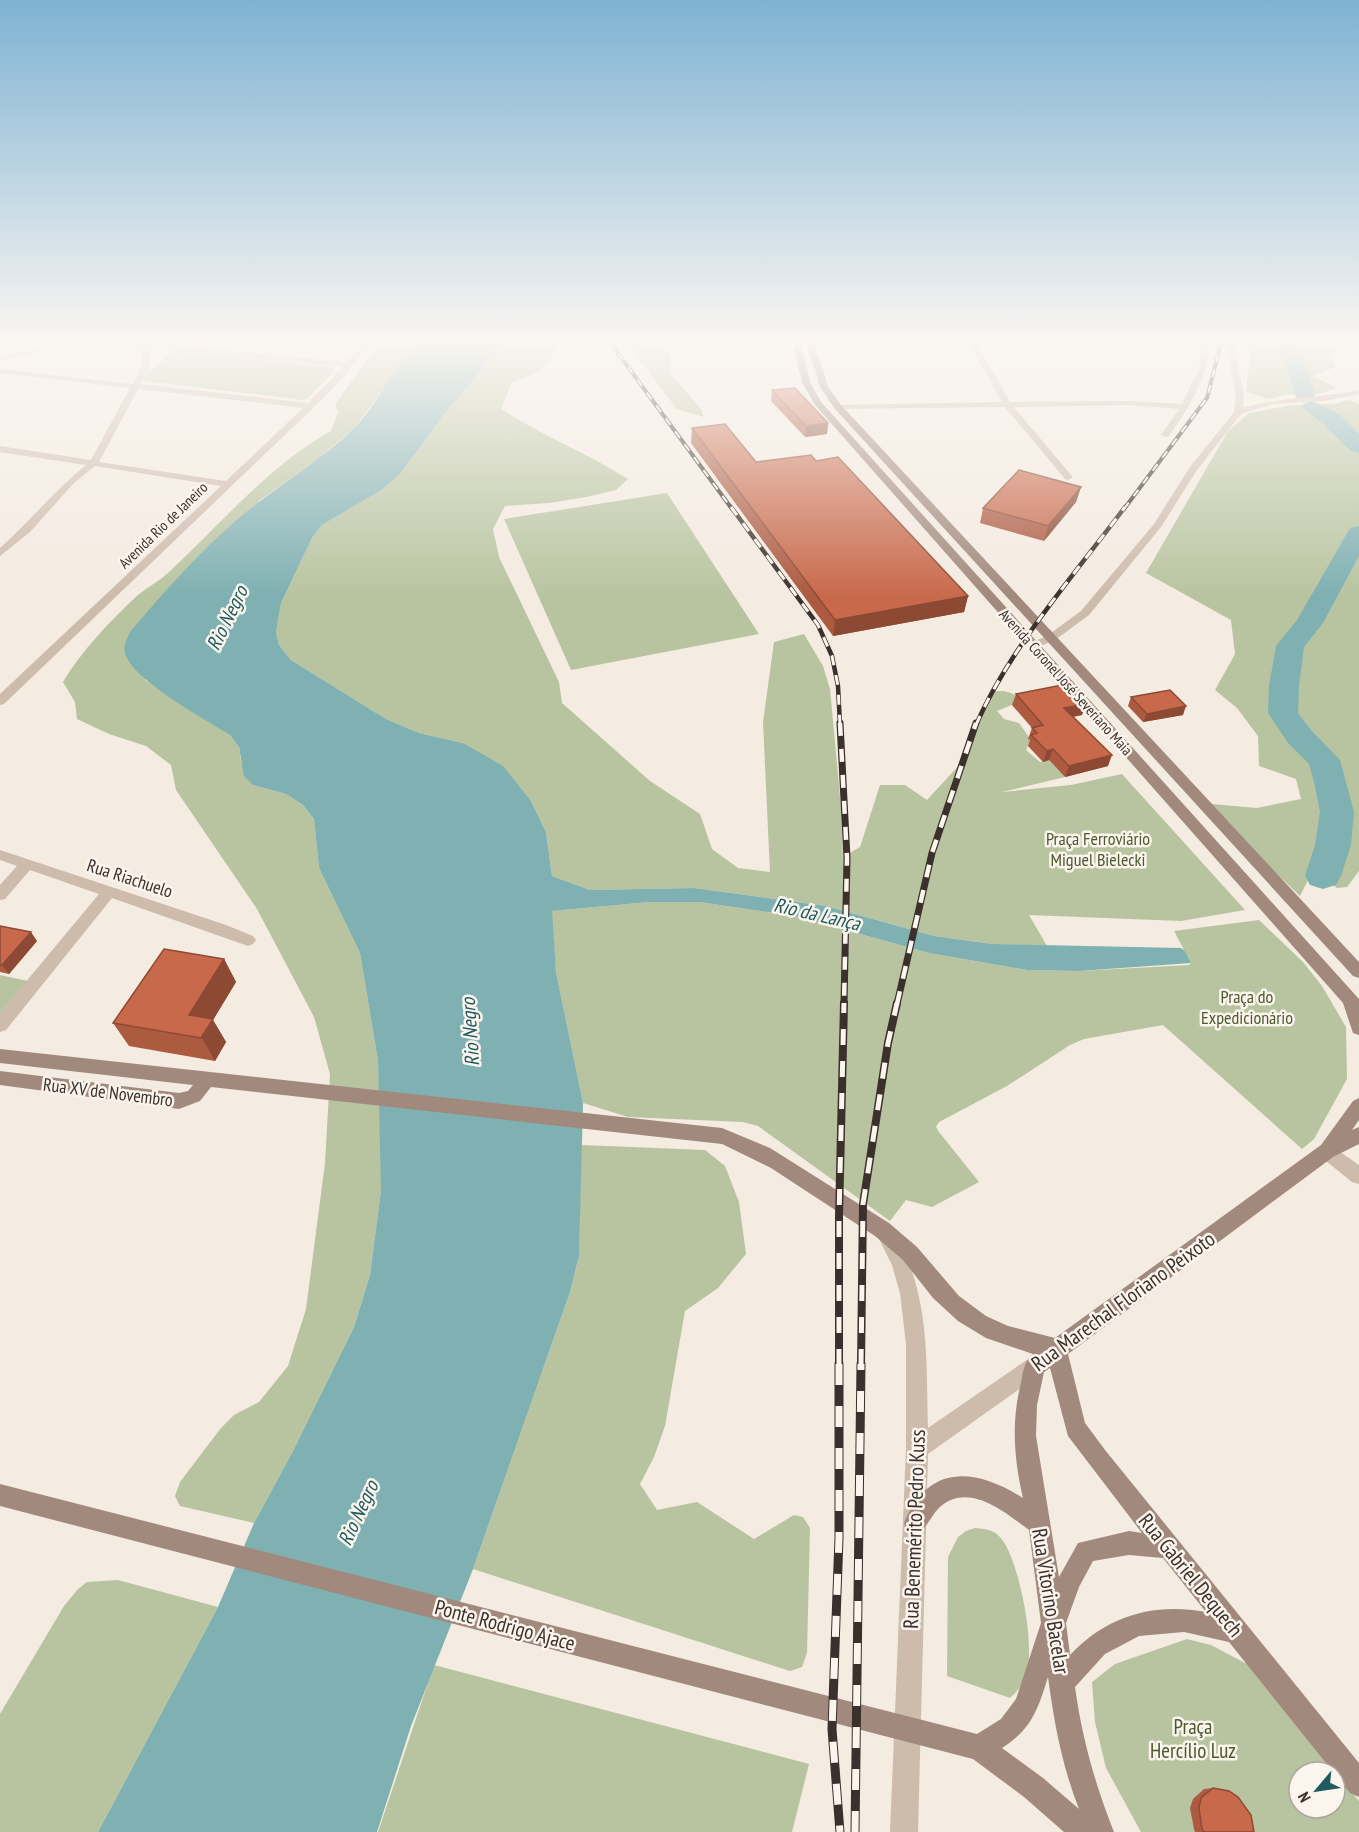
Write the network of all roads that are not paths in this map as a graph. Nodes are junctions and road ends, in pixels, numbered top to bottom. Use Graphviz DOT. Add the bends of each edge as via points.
graph roads {
  1 [pos="115,426"];
  2 [pos="288,426"];
  3 [pos="839,426"];
  4 [pos="856,426"];
  5 [pos="1026,426"];
  6 [pos="1171,426"];
  7 [pos="1226,426"];
  8 [pos="1165,435"];
  9 [pos="0,449"];
  10 [pos="94,463"];
  11 [pos="1065,473"];
  12 [pos="228,484"];
  13 [pos="0,553"];
  14 [pos="1051,638"];
  15 [pos="1034,645"];
  16 [pos="0,701"];
  17 [pos="0,855"];
  18 [pos="27,864"];
  19 [pos="110,892"];
  20 [pos="0,895"];
  21 [pos="248,940"];
  22 [pos="1359,972"];
  23 [pos="1354,1005"];
  24 [pos="0,1025"];
  25 [pos="1359,1028"];
  26 [pos="0,1056"];
  27 [pos="0,1078"];
  28 [pos="207,1079"];
  29 [pos="1359,1106"];
  30 [pos="1359,1135"];
  31 [pos="1327,1151"];
  32 [pos="1359,1176"];
  33 [pos="885,1231"];
  34 [pos="1057,1348"];
  35 [pos="1035,1366"];
  36 [pos="917,1448"];
  37 [pos="0,1495"];
  38 [pos="915,1523"];
  39 [pos="1040,1524"];
  40 [pos="1168,1547"];
  41 [pos="1054,1621"];
  42 [pos="1236,1631"];
  43 [pos="1063,1681"];
  44 [pos="969,1746"];
  45 [pos="1359,1784"];
  46 [pos="904,1832"];
  47 [pos="1083,1832"];
  48 [pos="1101,1832"];
  1 -- 10 [label="street"];
  2 -- 12 [label="street, Avenida Rio de Janeiro"];
  3 -- 15 [label="main road, Avenida Coronel José Severiano Maia"];
  4 -- 14 [label="main road, Avenida Coronel José Severiano Maia"];
  5 -- 11 [label="street"];
  6 -- 8 [label="street"];
  7 -- 14 [label="street" via="1170,509 1085,613"];
  9 -- 10 [label="street"];
  10 -- 12 [label="street"];
  10 -- 13 [label="street"];
  12 -- 16 [label="street, Avenida Rio de Janeiro"];
  14 -- 15 [label="street"];
  14 -- 22 [label="main road, Avenida Coronel José Severiano Maia"];
  15 -- 23 [label="main road, Avenida Coronel José Severiano Maia"];
  17 -- 18 [label="street, Rua Riachuelo"];
  18 -- 19 [label="street, Rua Riachuelo"];
  18 -- 20 [label="street"];
  19 -- 21 [label="street, Rua Riachuelo"];
  19 -- 24 [label="street"];
  23 -- 25 [label="main road"];
  26 -- 28 [label="main road, Rua XV de Novembro"];
  27 -- 28 [label="main road, Rua XV de Novembro" via="179,1101 194,1096"];
  28 -- 33 [label="main road, Rua XV de Novembro" via="711,1134 740,1141"];
  29 -- 31 [label="main road, Rua Marechal Floriano Peixoto"];
  30 -- 31 [label="main road, Rua Marechal Floriano Peixoto"];
  31 -- 32 [label="street"];
  31 -- 34 [label="main road, Rua Marechal Floriano Peixoto"];
  33 -- 34 [label="main road, Rua XV de Novembro" via="977,1324 1004,1336"];
  33 -- 36 [label="street, Rua Benemérito Pedro Kuss" via="910,1293 916,1344"];
  34 -- 35 [label="main road, Rua Marechal Floriano Peixoto"];
  34 -- 40 [label="main road, Rua Gabriel Dequech" via="1076,1428"];
  35 -- 36 [label="street, Rua Marechal Floriano Peixoto"];
  35 -- 39 [label="main road, Rua Vitorino Bacelar" via="1026,1405 1025,1436"];
  36 -- 38 [label="street, Rua Benemérito Pedro Kuss"];
  37 -- 44 [label="main road, Ponte Rodrigo Ajace"];
  38 -- 39 [label="main road" via="934,1497 956,1485 991,1490"];
  38 -- 46 [label="street, Rua Benemérito Pedro Kuss"];
  39 -- 41 [label="main road, Rua Vitorino Bacelar"];
  40 -- 41 [label="main road" via="1129,1543 1086,1551"];
  40 -- 42 [label="main road, Rua Gabriel Dequech"];
  41 -- 43 [label="main road, Rua Vitorino Bacelar"];
  41 -- 44 [label="main road" via="1026,1706 1010,1728"];
  42 -- 43 [label="main road" via="1185,1620 1137,1624 1095,1645"];
  42 -- 45 [label="main road, Rua Gabriel Dequech"];
  43 -- 48 [label="main road, Rua Vitorino Bacelar" via="1068,1731 1082,1784"];
  44 -- 47 [label="main road, Ponte Rodrigo Ajace" via="1019,1774"];
}
